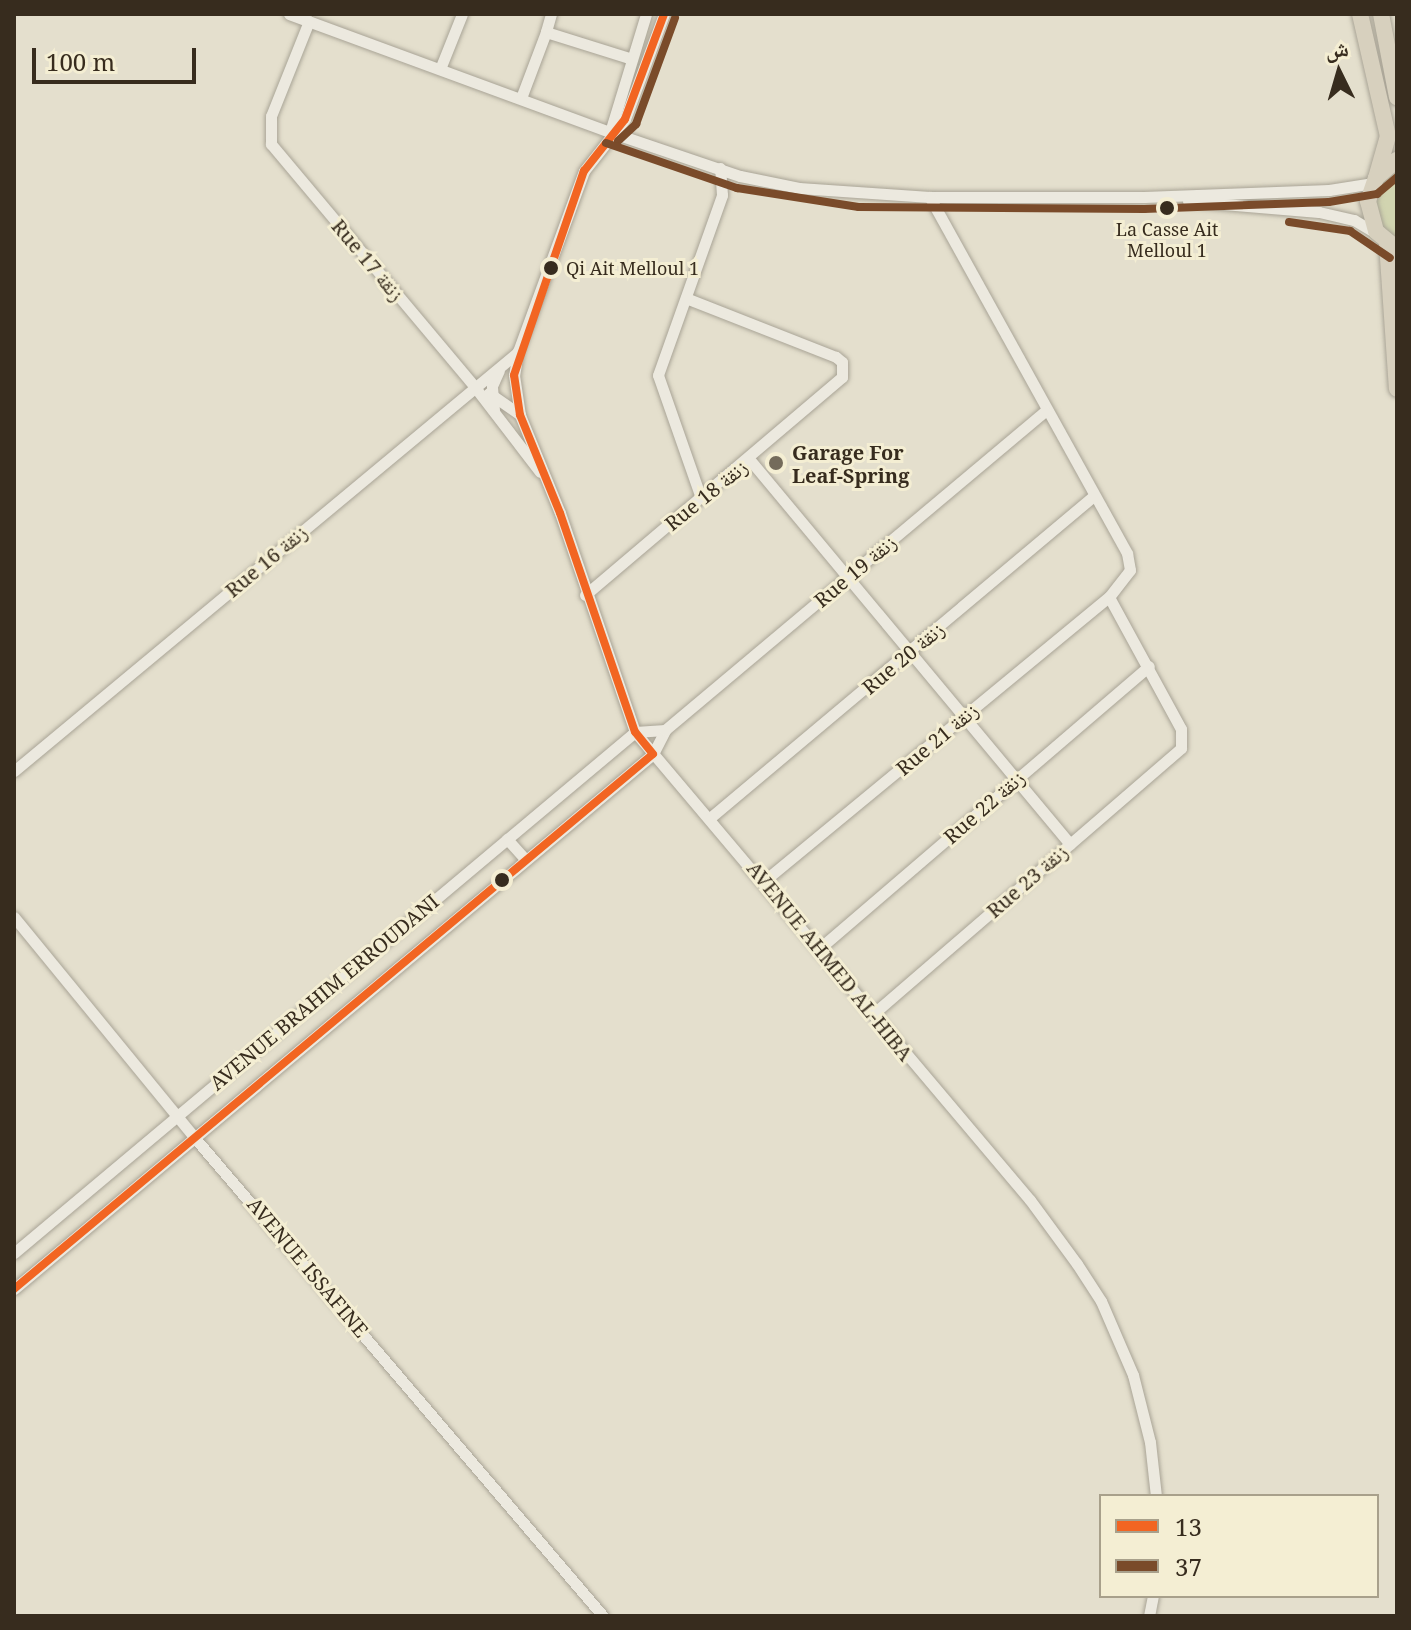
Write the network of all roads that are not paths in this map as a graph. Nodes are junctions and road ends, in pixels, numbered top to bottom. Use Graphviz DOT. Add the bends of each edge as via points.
graph roads {
  1 [pos="290,14"];
  2 [pos="462,14"];
  3 [pos="551,14"];
  4 [pos="646,14"];
  5 [pos="664,14"];
  6 [pos="1360,14"];
  7 [pos="1381,14"];
  8 [pos="309,21"];
  9 [pos="546,32"];
  10 [pos="629,58"];
  11 [pos="440,69"];
  12 [pos="1397,97"];
  13 [pos="521,98"];
  14 [pos="610,132"];
  15 [pos="1397,160"];
  16 [pos="720,168"];
  17 [pos="740,176"];
  18 [pos="1375,180"];
  19 [pos="722,195"];
  20 [pos="930,197"];
  21 [pos="1144,197"];
  22 [pos="1388,242"];
  23 [pos="688,299"];
  24 [pos="518,351"];
  25 [pos="502,366"];
  26 [pos="474,386"];
  27 [pos="1397,389"];
  28 [pos="491,394"];
  29 [pos="1045,411"];
  30 [pos="520,415"];
  31 [pos="502,426"];
  32 [pos="750,460"];
  33 [pos="545,479"];
  34 [pos="1093,496"];
  35 [pos="701,498"];
  36 [pos="847,577"];
  37 [pos="585,595"];
  38 [pos="1109,597"];
  39 [pos="910,653"];
  40 [pos="1149,666"];
  41 [pos="963,717"];
  42 [pos="665,730"];
  43 [pos="635,732"];
  44 [pos="653,754"];
  45 [pos="14,771"];
  46 [pos="1016,780"];
  47 [pos="711,817"];
  48 [pos="507,839"];
  49 [pos="1070,844"];
  50 [pos="525,859"];
  51 [pos="764,881"];
  52 [pos="14,917"];
  53 [pos="820,948"];
  54 [pos="873,1014"];
  55 [pos="177,1116"];
  56 [pos="194,1137"];
  57 [pos="14,1253"];
  58 [pos="14,1289"];
  59 [pos="1156,1494"];
  60 [pos="603,1616"];
  1 -- 8 [label="street"];
  2 -- 11 [label="street"];
  3 -- 9 [label="street"];
  4 -- 10 [label="street"];
  5 -- 14 [label="street, AVENUE AHMED AL-HIBA" via="625,119"];
  6 -- 18 [label="highway" via="1388,136"];
  7 -- 12 [label="highway"];
  8 -- 11 [label="street"];
  8 -- 26 [label="street, Rue 17 زنقة" via="271,116 271,144"];
  9 -- 10 [label="street"];
  9 -- 13 [label="street"];
  10 -- 14 [label="street"];
  11 -- 13 [label="street"];
  13 -- 14 [label="street"];
  14 -- 16 [label="street"];
  14 -- 24 [label="street, AVENUE AHMED AL-HIBA" via="584,171"];
  15 -- 18 [label="highway"];
  16 -- 17 [label="street"];
  16 -- 19 [label="street"];
  17 -- 19 [label="street"];
  17 -- 20 [label="street" via="799,188"];
  18 -- 21 [label="street" via="1329,190"];
  18 -- 22 [label="highway" via="1369,213"];
  19 -- 23 [label="street"];
  20 -- 21 [label="street"];
  20 -- 29 [label="street"];
  21 -- 22 [label="street" via="1319,212 1354,220"];
  22 -- 27 [label="highway"];
  23 -- 32 [label="street, Rue 18 زنقة" via="836,357 844,371 837,386"];
  23 -- 35 [label="street" via="660,363 658,386"];
  24 -- 25 [label="street, Rue 16 زنقة"];
  24 -- 30 [label="street, AVENUE AHMED AL-HIBA" via="514,375"];
  25 -- 26 [label="street, Rue 16 زنقة"];
  25 -- 28 [label="street"];
  26 -- 28 [label="street"];
  26 -- 31 [label="street, Rue 17 زنقة"];
  26 -- 45 [label="street, Rue 16 زنقة"];
  28 -- 30 [label="street"];
  28 -- 31 [label="street"];
  29 -- 34 [label="street"];
  29 -- 36 [label="street, Rue 19 زنقة"];
  30 -- 33 [label="street, AVENUE AHMED AL-HIBA"];
  31 -- 33 [label="street, Rue 17 زنقة"];
  32 -- 35 [label="street, Rue 18 زنقة"];
  32 -- 36 [label="street"];
  33 -- 37 [label="street, AVENUE AHMED AL-HIBA"];
  34 -- 38 [label="street, Rue 21 زنقة" via="1130,564 1127,578"];
  34 -- 39 [label="street, Rue 20 زنقة"];
  35 -- 37 [label="street, Rue 18 زنقة"];
  36 -- 39 [label="street"];
  36 -- 42 [label="street, Rue 19 زنقة"];
  37 -- 43 [label="street, AVENUE AHMED AL-HIBA"];
  38 -- 40 [label="street"];
  38 -- 41 [label="street, Rue 21 زنقة"];
  39 -- 41 [label="street"];
  39 -- 47 [label="street, Rue 20 زنقة"];
  40 -- 46 [label="street, Rue 22 زنقة"];
  40 -- 49 [label="street, Rue 23 زنقة" via="1181,729 1181,748"];
  41 -- 46 [label="street"];
  41 -- 51 [label="street, Rue 21 زنقة"];
  42 -- 43 [label="street"];
  42 -- 44 [label="street, Rue 19 زنقة"];
  43 -- 44 [label="street, AVENUE AHMED AL-HIBA"];
  43 -- 48 [label="street, AVENUE BRAHIM ERROUDANI"];
  44 -- 47 [label="street, AVENUE AHMED AL-HIBA"];
  44 -- 50 [label="street, AVENUE BRAHIM ERROUDANI"];
  46 -- 49 [label="street"];
  46 -- 53 [label="street, Rue 22 زنقة"];
  47 -- 51 [label="street, AVENUE AHMED AL-HIBA"];
  48 -- 50 [label="street"];
  48 -- 55 [label="street, AVENUE BRAHIM ERROUDANI"];
  49 -- 54 [label="street, Rue 23 زنقة"];
  50 -- 56 [label="street, AVENUE BRAHIM ERROUDANI"];
  51 -- 53 [label="street, AVENUE AHMED AL-HIBA"];
  52 -- 55 [label="street, AVENUE ISSAFINE"];
  53 -- 54 [label="street, AVENUE AHMED AL-HIBA"];
  54 -- 59 [label="street, AVENUE AHMED AL-HIBA" via="1030,1200 1101,1301 1141,1403"];
  55 -- 56 [label="street, AVENUE ISSAFINE"];
  55 -- 57 [label="street, AVENUE BRAHIM ERROUDANI"];
  56 -- 58 [label="street, AVENUE BRAHIM ERROUDANI"];
  56 -- 60 [label="street, AVENUE ISSAFINE"];
}
